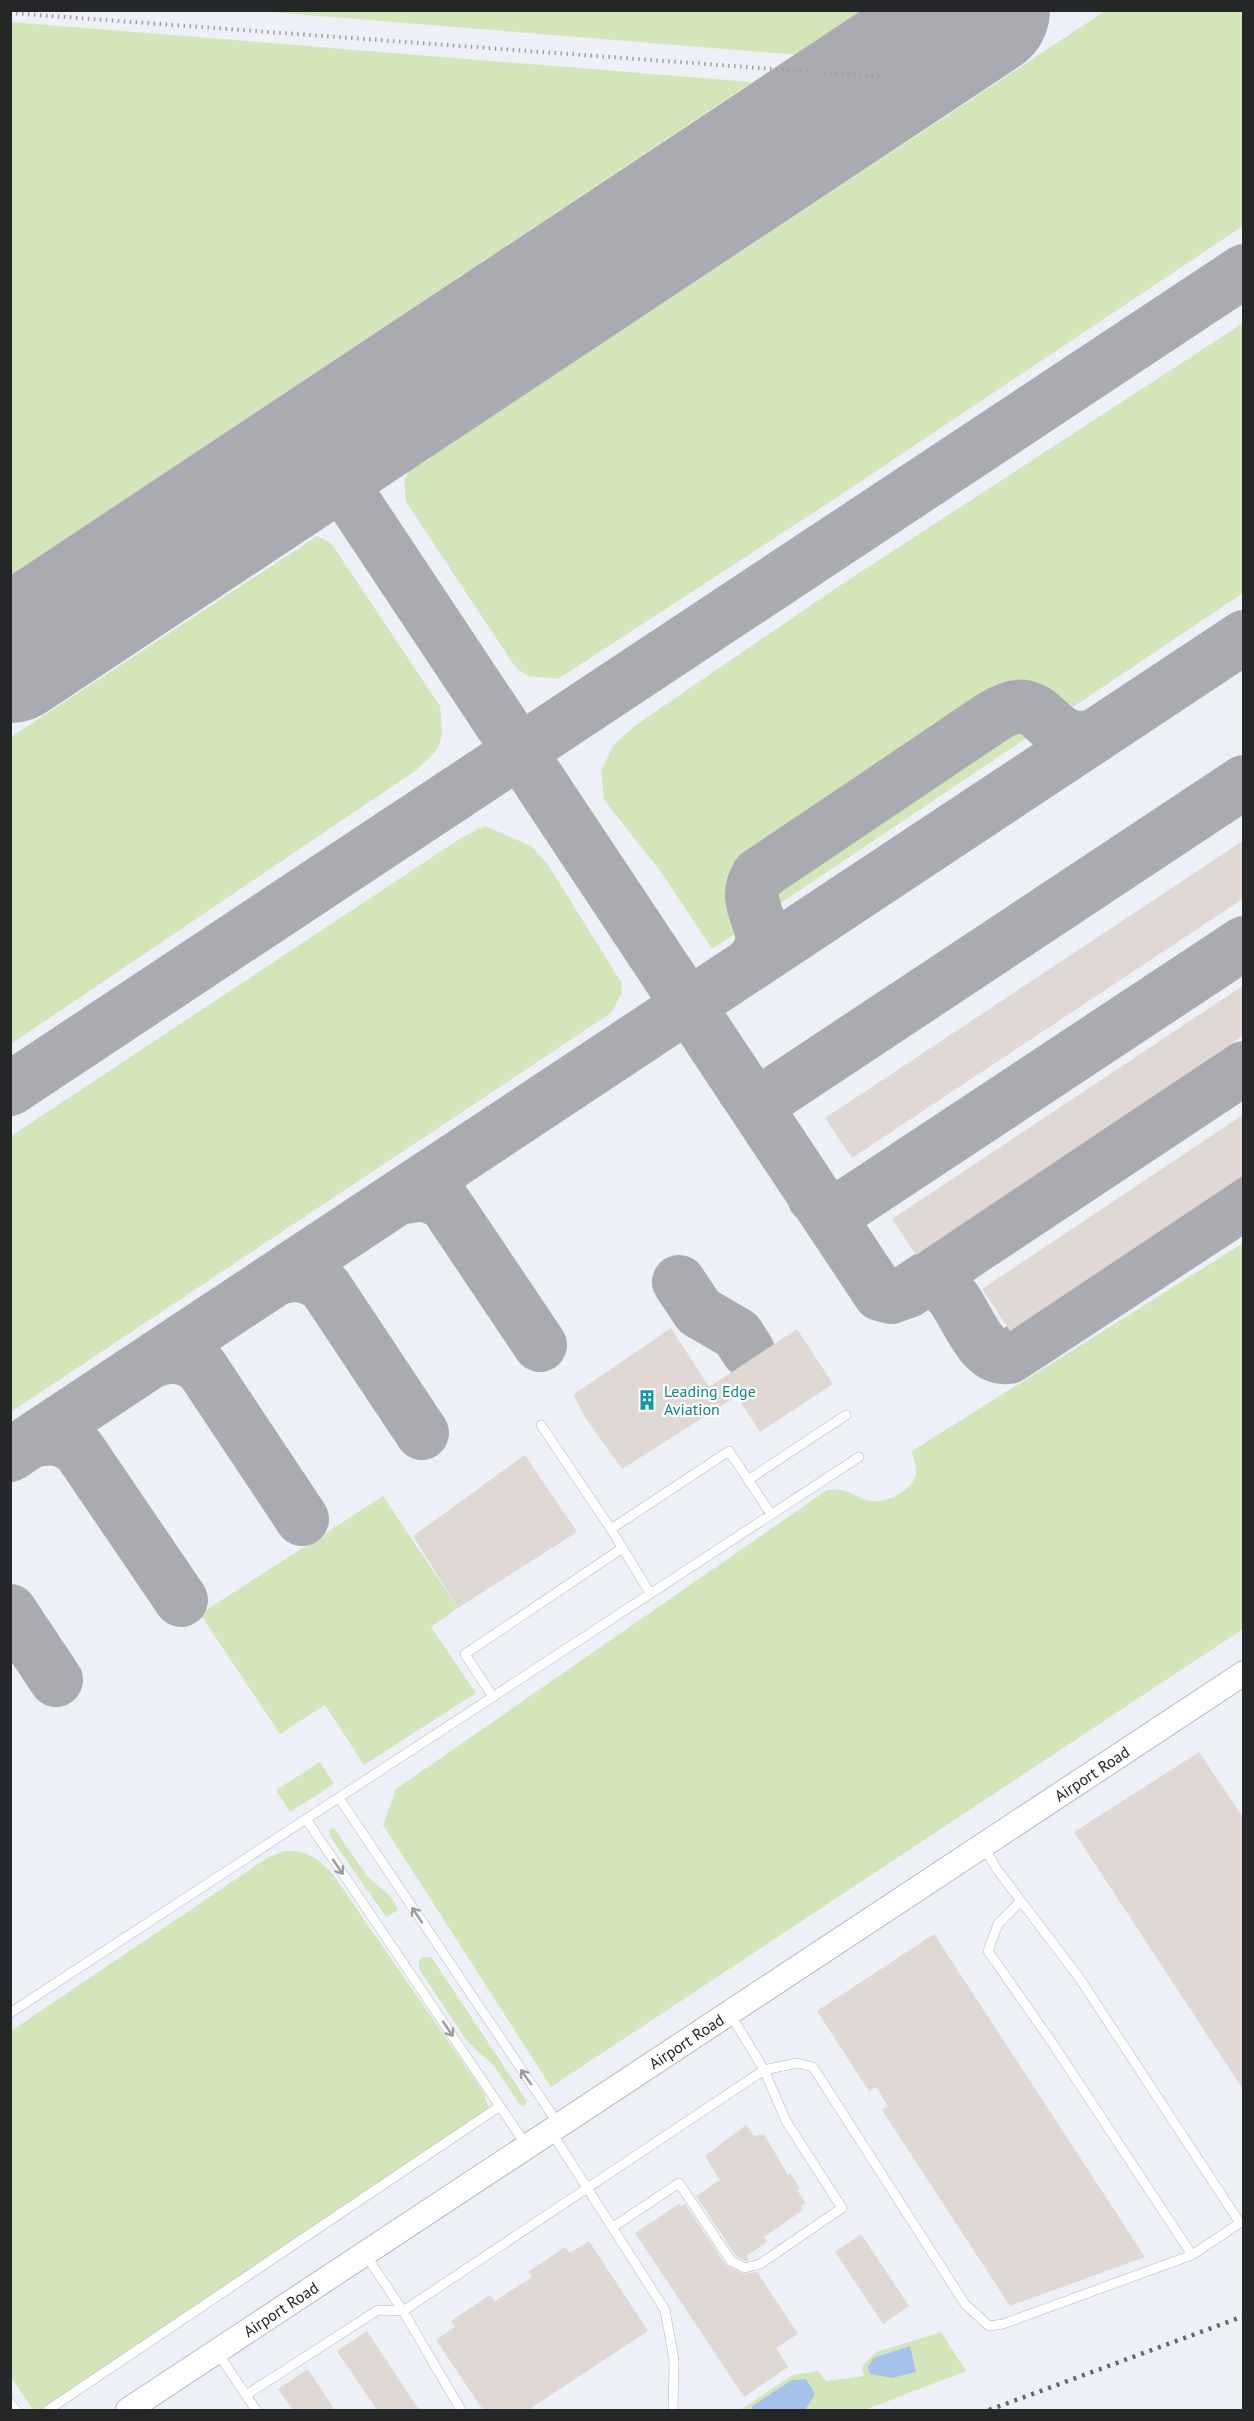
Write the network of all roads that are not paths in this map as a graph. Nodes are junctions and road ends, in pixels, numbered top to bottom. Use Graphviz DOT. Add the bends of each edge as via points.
graph roads {
  1 [pos="846,1415"];
  2 [pos="541,1425"];
  3 [pos="859,1457"];
  4 [pos="748,1480"];
  5 [pos="771,1514"];
  6 [pos="611,1528"];
  7 [pos="621,1549"];
  8 [pos="650,1593"];
  9 [pos="1244,1672"];
  10 [pos="493,1697"];
  11 [pos="339,1798"];
  12 [pos="306,1819"];
  13 [pos="983,1845"];
  14 [pos="1021,1901"];
  15 [pos="729,2012"];
  16 [pos="10,2013"];
  17 [pos="764,2070"];
  18 [pos="500,2106"];
  19 [pos="555,2128"];
  20 [pos="527,2146"];
  21 [pos="588,2188"];
  22 [pos="613,2227"];
  23 [pos="365,2254"];
  24 [pos="1192,2255"];
  25 [pos="403,2311"];
  26 [pos="216,2352"];
  27 [pos="246,2395"];
  28 [pos="10,2403"];
  29 [pos="16,2410"];
  30 [pos="48,2410"];
  31 [pos="128,2410"];
  32 [pos="256,2410"];
  33 [pos="461,2410"];
  34 [pos="673,2410"];
  1 -- 4 [label="lane"];
  2 -- 6 [label="lane"];
  3 -- 5 [label="lane"];
  4 -- 5 [label="lane"];
  4 -- 6 [label="lane" via="729,1451"];
  5 -- 8 [label="lane"];
  6 -- 7 [label="lane"];
  7 -- 8 [label="lane"];
  7 -- 10 [label="lane" via="465,1654"];
  8 -- 10 [label="lane"];
  9 -- 13 [label="street, Airport Road"];
  10 -- 11 [label="lane"];
  11 -- 12 [label="lane"];
  19 -- 11 [label="lane, one-way"];
  12 -- 16 [label="lane"];
  12 -- 18 [label="lane, one-way"];
  13 -- 14 [label="lane"];
  13 -- 15 [label="street, Airport Road"];
  14 -- 24 [label="lane" via="998,1924 988,1951"];
  14 -- 24 [label="lane" via="1080,1979 1240,2223"];
  15 -- 17 [label="lane"];
  15 -- 19 [label="street, Airport Road"];
  17 -- 21 [label="lane"];
  17 -- 22 [label="lane" via="786,2121 842,2208 760,2264 745,2268 731,2261 679,2183"];
  17 -- 24 [label="lane" via="797,2063 813,2067 965,2304 989,2326"];
  18 -- 20 [label="lane"];
  18 -- 30 [label="lane"];
  19 -- 20 [label="street, Airport Road"];
  19 -- 21 [label="lane"];
  20 -- 23 [label="street, Airport Road"];
  21 -- 22 [label="lane"];
  21 -- 25 [label="lane"];
  22 -- 34 [label="lane" via="665,2310 674,2360"];
  23 -- 25 [label="lane"];
  23 -- 26 [label="street, Airport Road"];
  25 -- 27 [label="lane" via="378,2310"];
  25 -- 33 [label="lane"];
  26 -- 27 [label="lane"];
  26 -- 31 [label="street, Airport Road"];
  27 -- 32 [label="lane"];
  28 -- 29 [label="lane"];
}
